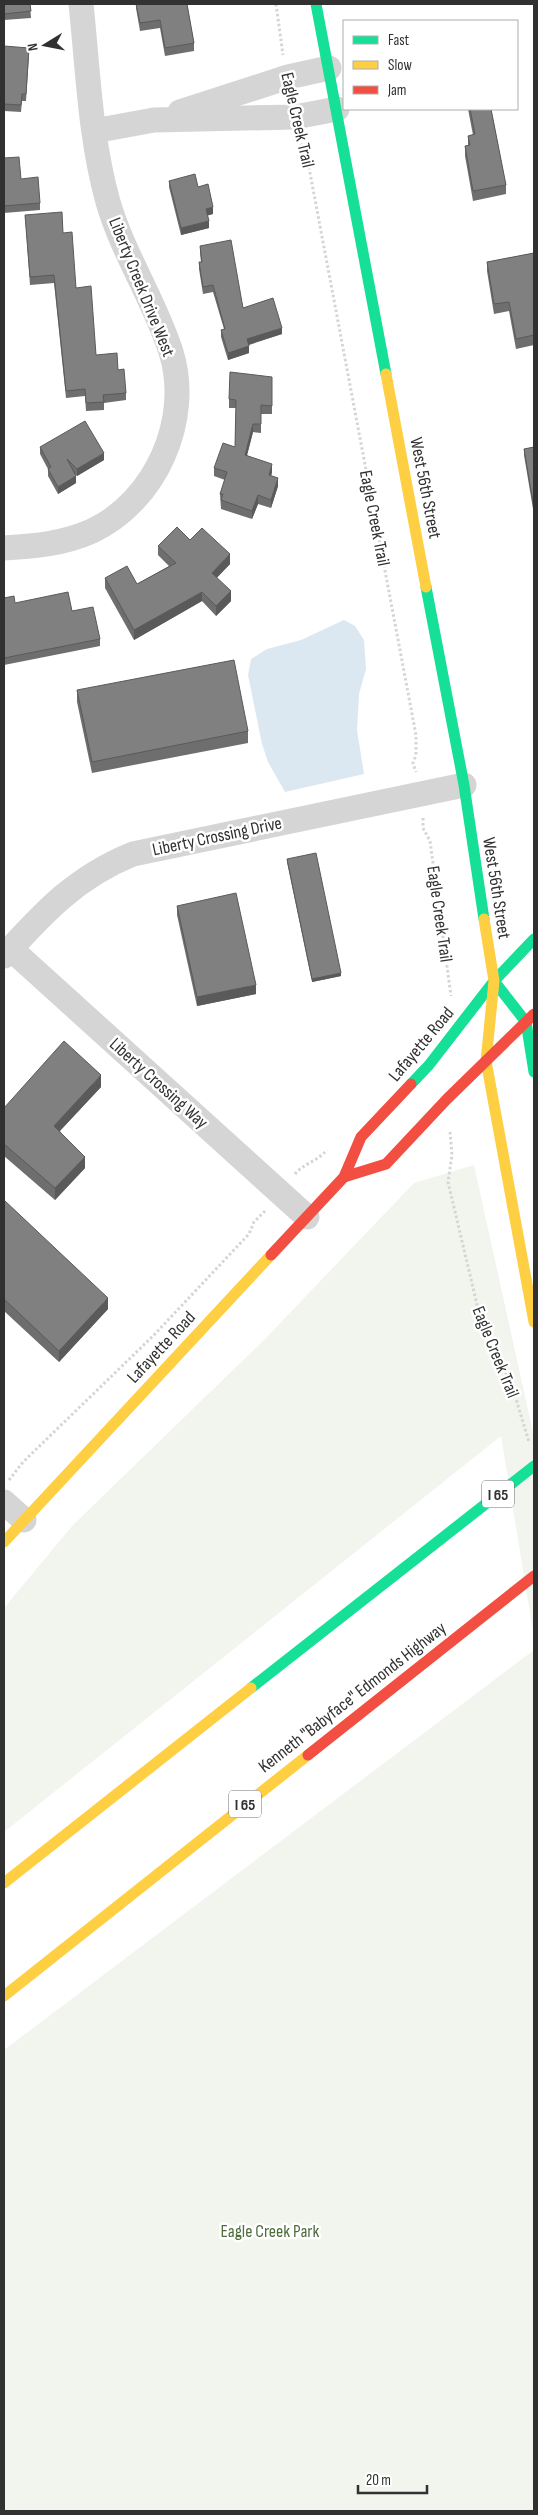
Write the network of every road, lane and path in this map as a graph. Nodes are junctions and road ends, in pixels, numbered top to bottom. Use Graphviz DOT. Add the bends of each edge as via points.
graph roads {
  1 [pos="81,4"];
  2 [pos="276,4"];
  3 [pos="316,4"];
  4 [pos="329,68"];
  5 [pos="288,77"];
  6 [pos="336,109"];
  7 [pos="295,117"];
  8 [pos="154,120"];
  9 [pos="94,130"];
  10 [pos="4,548"];
  11 [pos="464,785"];
  12 [pos="422,794"];
  13 [pos="534,939"];
  14 [pos="7,952"];
  15 [pos="494,981"];
  16 [pos="451,1005"];
  17 [pos="530,1018"];
  18 [pos="486,1061"];
  19 [pos="534,1072"];
  20 [pos="452,1154"];
  21 [pos="344,1177"];
  22 [pos="307,1216"];
  23 [pos="254,1222"];
  24 [pos="534,1322"];
  25 [pos="531,1450"];
  26 [pos="534,1466"];
  27 [pos="15,1473"];
  28 [pos="4,1502"];
  29 [pos="24,1520"];
  30 [pos="4,1542"];
  31 [pos="534,1576"];
  32 [pos="4,1883"];
  33 [pos="4,1996"];
  1 -- 9 [label="street, Liberty Creek Drive West"];
  2 -- 5 [label="path, Eagle Creek Trail"];
  3 -- 4 [label="main road, West 56th Street"];
  4 -- 5 [label="street"];
  4 -- 6 [label="main road, West 56th Street"];
  5 -- 8 [label="street"];
  6 -- 7 [label="street"];
  6 -- 11 [label="main road, West 56th Street"];
  7 -- 8 [label="street"];
  7 -- 12 [label="path, Eagle Creek Trail" via="299,142 307,157 412,716 417,748 413,763"];
  8 -- 9 [label="street"];
  9 -- 10 [label="street, Liberty Creek Drive West" via="98,162 112,215 172,354 177,397 171,439 139,496 105,524 62,542"];
  11 -- 12 [label="street, Liberty Crossing Drive"];
  11 -- 15 [label="main road, West 56th Street"];
  12 -- 14 [label="street, Liberty Crossing Drive" via="133,854 93,872 67,892"];
  12 -- 16 [label="path, Eagle Creek Trail" via="423,828 430,841"];
  13 -- 15 [label="main road, Lafayette Road"];
  14 -- 22 [label="street, Liberty Crossing Way"];
  15 -- 17 [label="main road, West 56th Street"];
  15 -- 18 [label="main road, West 56th Street"];
  15 -- 21 [label="main road, Lafayette Road" via="429,1065 361,1137"];
  17 -- 18 [label="main road, Lafayette Road"];
  17 -- 19 [label="main road, West 56th Street"];
  18 -- 21 [label="main road, Lafayette Road" via="386,1164"];
  18 -- 24 [label="main road, West 56th Street"];
  20 -- 25 [label="path, Eagle Creek Trail" via="448,1182 479,1312 512,1386"];
  21 -- 22 [label="main road, Lafayette Road"];
  22 -- 29 [label="main road, Lafayette Road"];
  23 -- 27 [label="path" via="249,1234 160,1329"];
  26 -- 32 [label="main road, I 65"];
  28 -- 29 [label="street"];
  29 -- 30 [label="main road, Lafayette Road"];
  31 -- 33 [label="main road, Kenneth \"Babyface\" Edmonds Highway / I 65"];
}
